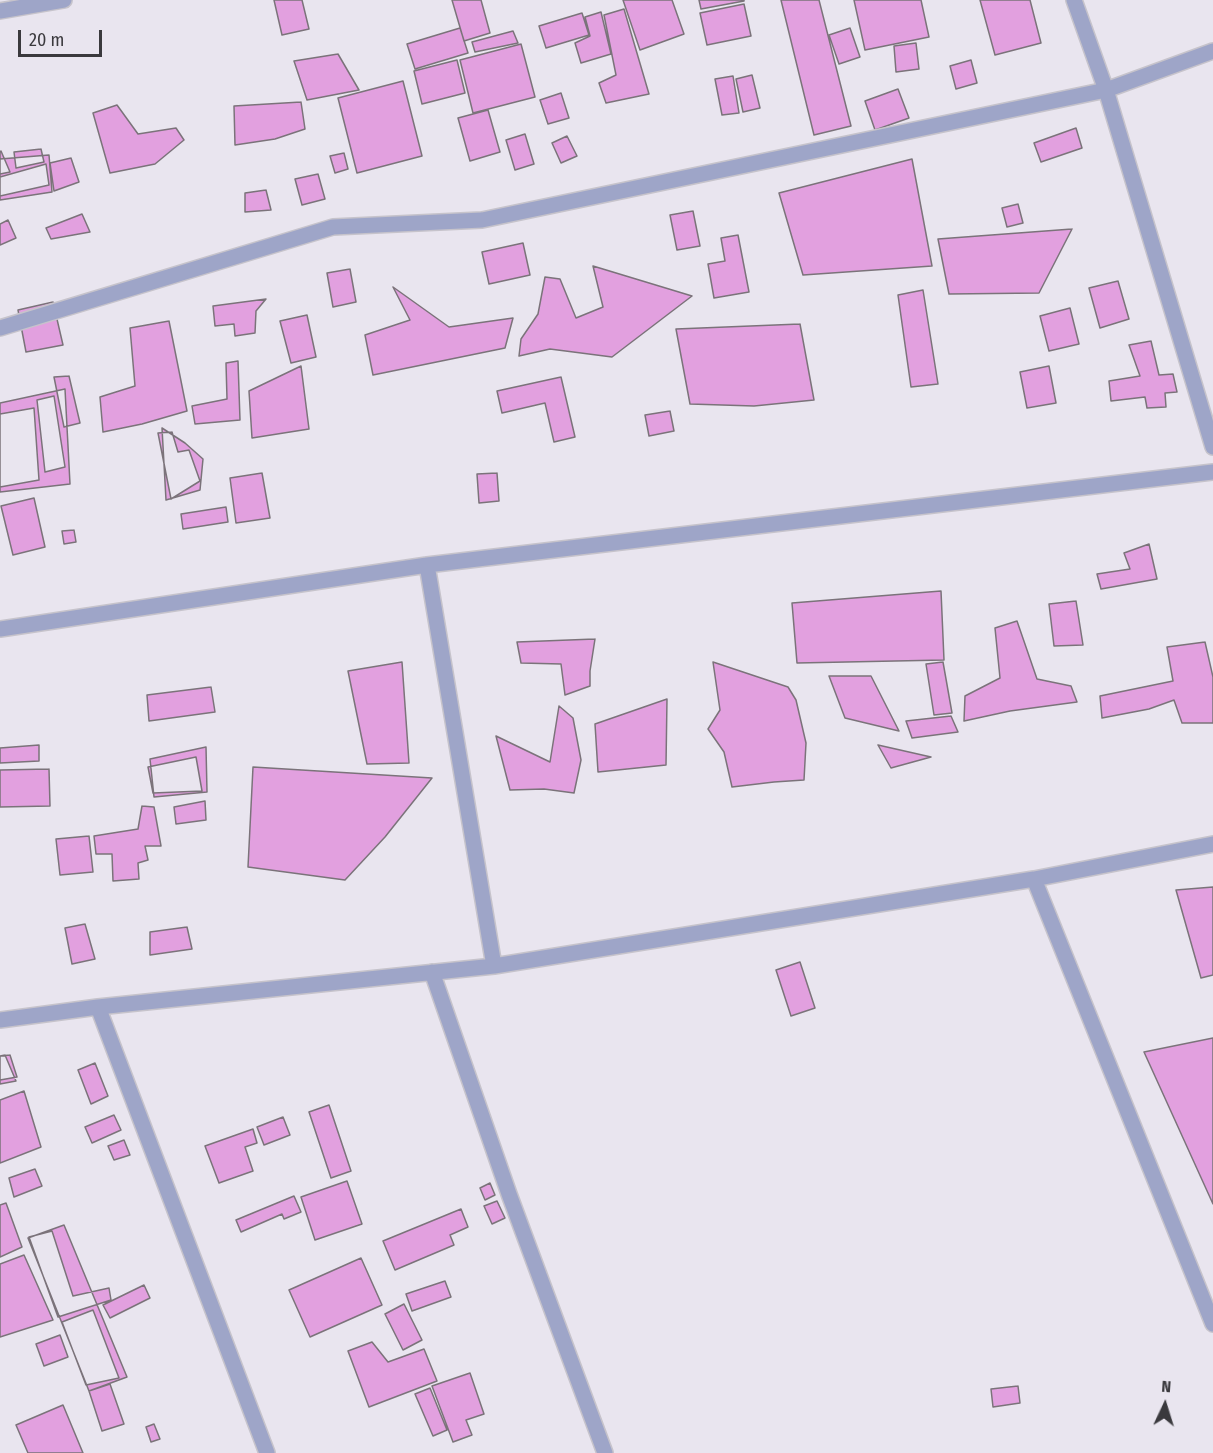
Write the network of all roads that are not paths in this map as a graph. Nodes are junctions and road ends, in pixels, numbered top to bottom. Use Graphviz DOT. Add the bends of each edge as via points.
graph roads {
  1 [pos="64,0"];
  2 [pos="1074,0"];
  3 [pos="0,11"];
  4 [pos="1213,51"];
  5 [pos="1106,90"];
  6 [pos="0,328"];
  7 [pos="1213,447"];
  8 [pos="1213,472"];
  9 [pos="427,565"];
  10 [pos="0,629"];
  11 [pos="1213,844"];
  12 [pos="1035,879"];
  13 [pos="494,966"];
  14 [pos="432,972"];
  15 [pos="98,1007"];
  16 [pos="0,1020"];
  17 [pos="1213,1324"];
  18 [pos="267,1453"];
  19 [pos="605,1453"];
  1 -- 3 [label="street"];
  2 -- 5 [label="street"];
  4 -- 5 [label="street"];
  5 -- 6 [label="street" via="482,220 333,227"];
  5 -- 7 [label="street"];
  8 -- 9 [label="street"];
  9 -- 10 [label="street"];
  9 -- 13 [label="street"];
  11 -- 12 [label="street"];
  12 -- 13 [label="street"];
  12 -- 17 [label="street"];
  13 -- 14 [label="street"];
  14 -- 15 [label="street"];
  14 -- 19 [label="street"];
  15 -- 16 [label="street"];
  15 -- 18 [label="street"];
}
